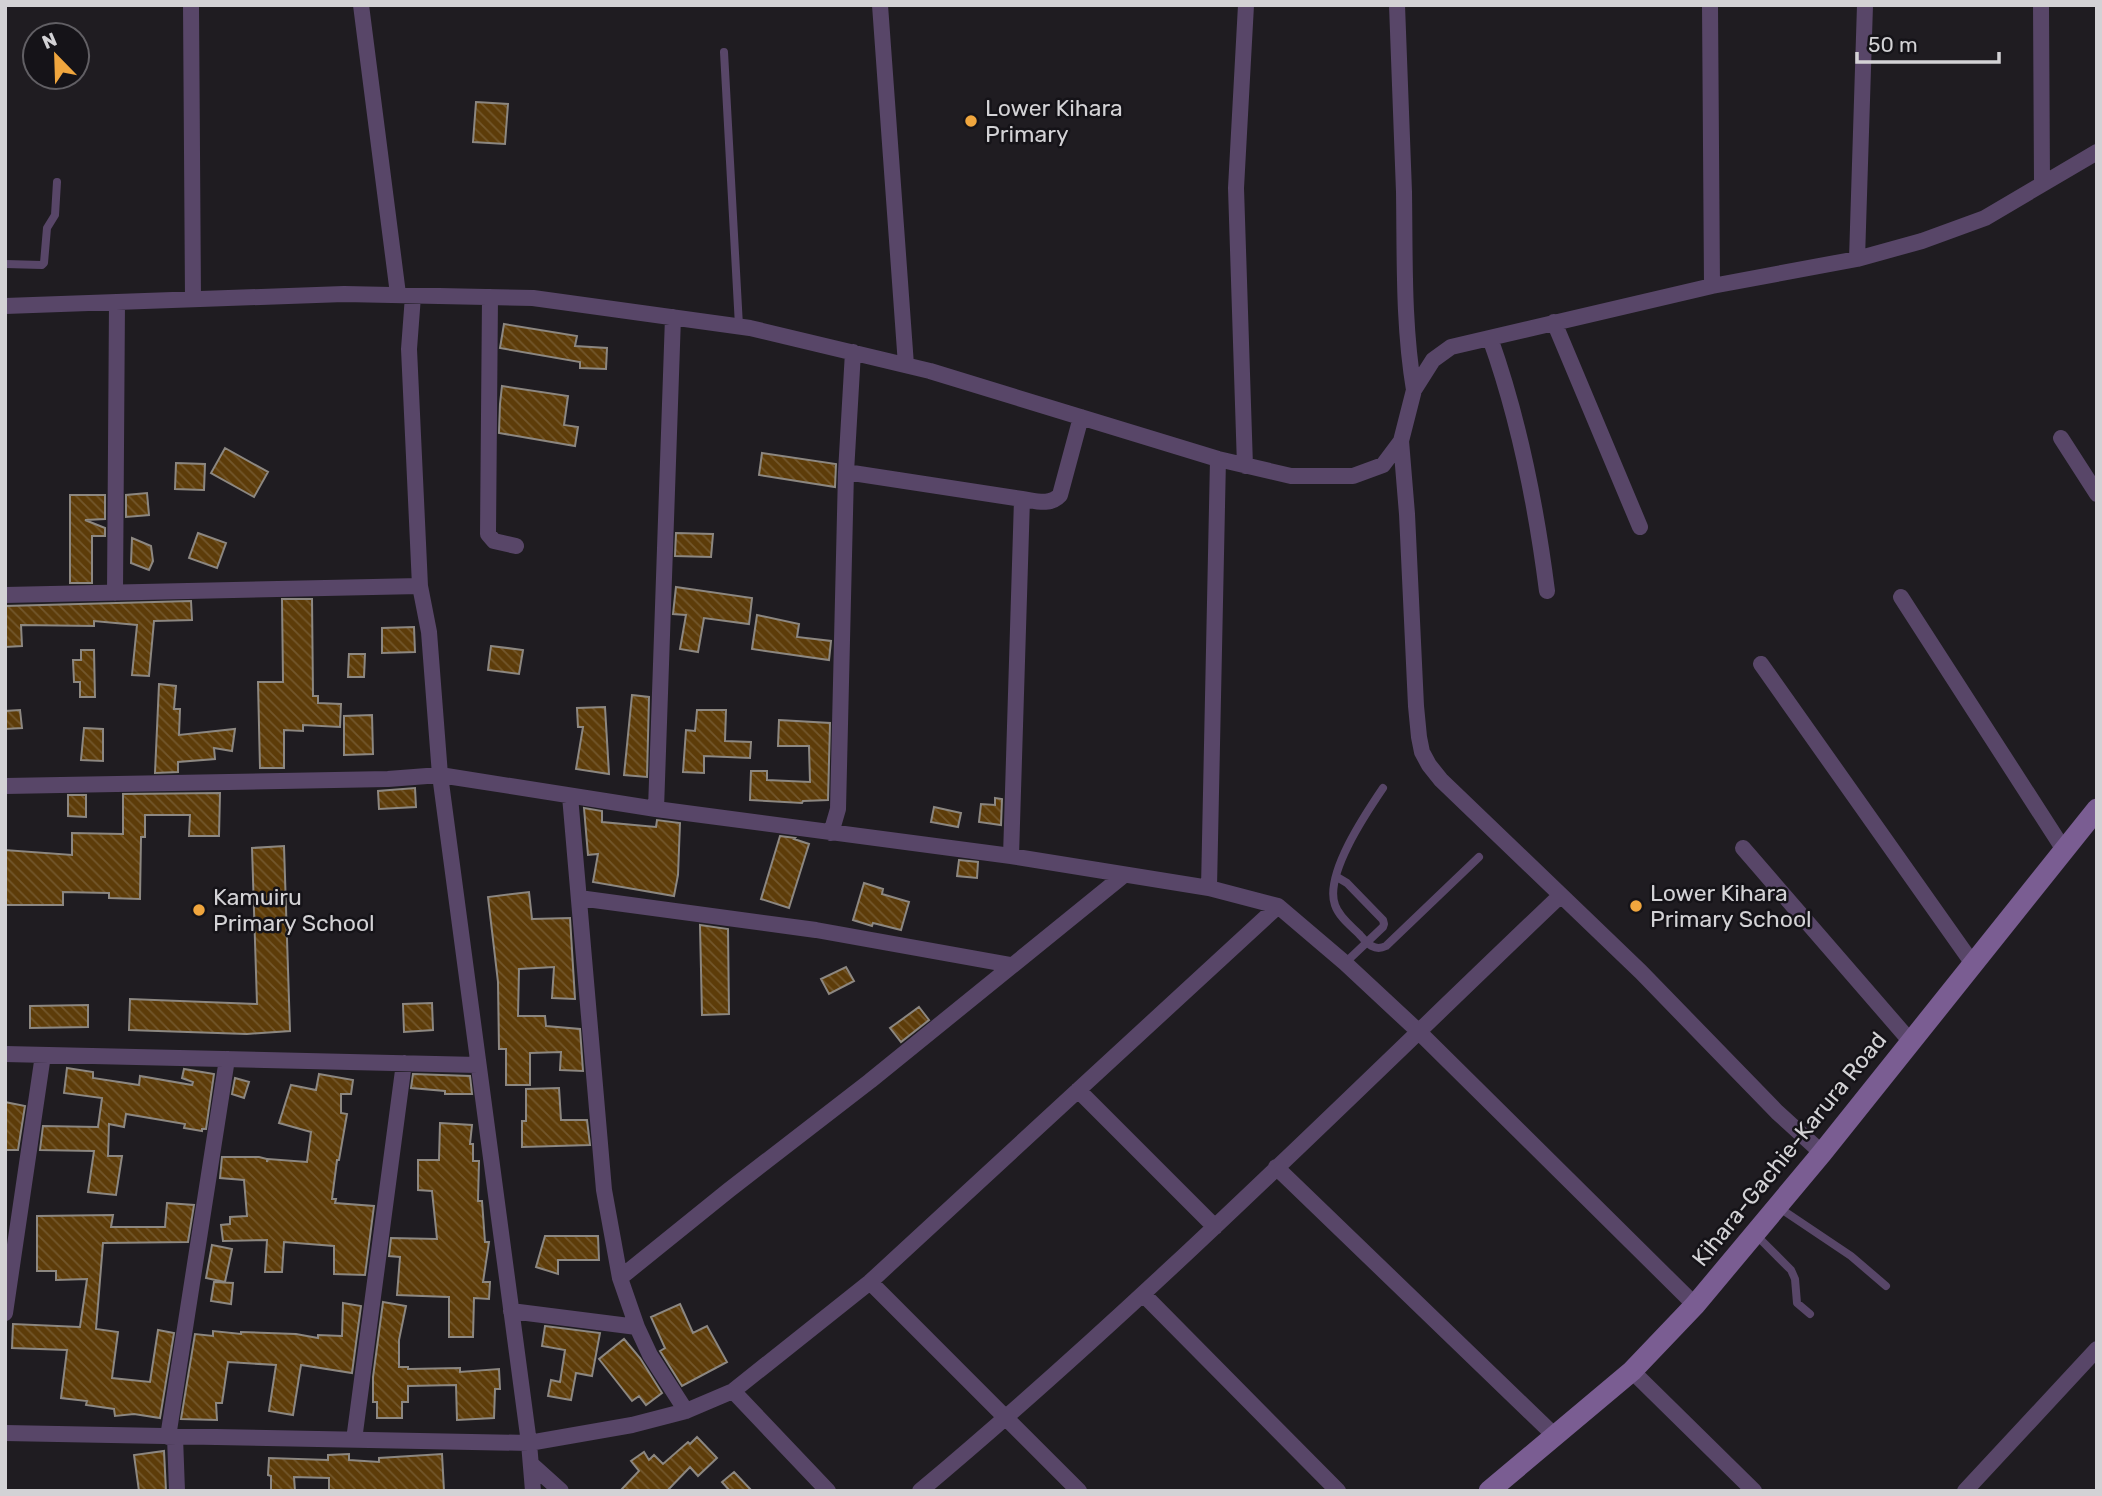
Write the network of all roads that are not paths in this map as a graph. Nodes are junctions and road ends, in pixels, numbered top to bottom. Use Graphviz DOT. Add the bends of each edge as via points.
graph roads {
  1 [pos="191,5"];
  2 [pos="361,5"];
  3 [pos="880,5"];
  4 [pos="1246,5"];
  5 [pos="1397,5"];
  6 [pos="1710,5"];
  7 [pos="1865,5"];
  8 [pos="2041,5"];
  9 [pos="724,52"];
  10 [pos="2097,152"];
  11 [pos="57,182"];
  12 [pos="2042,184"];
  13 [pos="1857,259"];
  14 [pos="5,264"];
  15 [pos="1712,286"];
  16 [pos="405,295"];
  17 [pos="490,297"];
  18 [pos="193,299"];
  19 [pos="117,302"];
  20 [pos="5,306"];
  21 [pos="673,317"];
  22 [pos="1554,322"];
  23 [pos="739,326"];
  24 [pos="1490,338"];
  25 [pos="853,352"];
  26 [pos="906,365"];
  27 [pos="1414,390"];
  28 [pos="1081,417"];
  29 [pos="2061,438"];
  30 [pos="1401,441"];
  31 [pos="1218,459"];
  32 [pos="1245,466"];
  33 [pos="846,472"];
  34 [pos="2097,494"];
  35 [pos="1022,499"];
  36 [pos="1640,527"];
  37 [pos="516,546"];
  38 [pos="420,586"];
  39 [pos="1547,591"];
  40 [pos="115,593"];
  41 [pos="5,595"];
  42 [pos="1901,597"];
  43 [pos="1760,664"];
  44 [pos="440,775"];
  45 [pos="5,786"];
  46 [pos="1383,788"];
  47 [pos="570,796"];
  48 [pos="656,809"];
  49 [pos="2097,809"];
  50 [pos="831,833"];
  51 [pos="1743,848"];
  52 [pos="2064,850"];
  53 [pos="1011,856"];
  54 [pos="1479,858"];
  55 [pos="1124,875"];
  56 [pos="1337,877"];
  57 [pos="1209,888"];
  58 [pos="1561,895"];
  59 [pos="579,898"];
  60 [pos="1278,906"];
  61 [pos="1367,943"];
  62 [pos="1345,963"];
  63 [pos="1973,964"];
  64 [pos="1011,965"];
  65 [pos="1418,1031"];
  66 [pos="1910,1042"];
  67 [pos="5,1054"];
  68 [pos="43,1055"];
  69 [pos="227,1059"];
  70 [pos="404,1063"];
  71 [pos="478,1065"];
  72 [pos="1078,1090"];
  73 [pos="1822,1153"];
  74 [pos="1276,1167"];
  75 [pos="1777,1206"];
  76 [pos="1215,1227"];
  77 [pos="1755,1234"];
  78 [pos="620,1278"];
  79 [pos="870,1282"];
  80 [pos="1886,1286"];
  81 [pos="1143,1294"];
  82 [pos="1695,1305"];
  83 [pos="511,1311"];
  84 [pos="5,1313"];
  85 [pos="1810,1314"];
  86 [pos="637,1327"];
  87 [pos="2097,1349"];
  88 [pos="1632,1371"];
  89 [pos="733,1391"];
  90 [pos="686,1411"];
  91 [pos="1007,1418"];
  92 [pos="5,1433"];
  93 [pos="1555,1436"];
  94 [pos="172,1437"];
  95 [pos="354,1440"];
  96 [pos="529,1443"];
  97 [pos="531,1464"];
  98 [pos="177,1491"];
  99 [pos="533,1491"];
  100 [pos="561,1491"];
  101 [pos="828,1491"];
  102 [pos="920,1491"];
  103 [pos="1079,1491"];
  104 [pos="1338,1491"];
  105 [pos="1489,1491"];
  106 [pos="1754,1491"];
  107 [pos="1965,1491"];
  1 -- 18 [label="street"];
  2 -- 16 [label="street"];
  3 -- 26 [label="street"];
  4 -- 32 [label="street" via="1236,188"];
  5 -- 27 [label="street" via="1404,308"];
  6 -- 15 [label="street"];
  7 -- 13 [label="street"];
  8 -- 12 [label="street"];
  9 -- 23 [label="lane"];
  10 -- 12 [label="street"];
  11 -- 14 [label="lane" via="44,263"];
  12 -- 13 [label="street" via="1985,218"];
  13 -- 15 [label="street"];
  15 -- 22 [label="street"];
  16 -- 17 [label="street"];
  16 -- 18 [label="street"];
  16 -- 38 [label="street"];
  17 -- 21 [label="street" via="533,298"];
  17 -- 37 [label="street" via="488,534 494,541"];
  18 -- 19 [label="street"];
  19 -- 20 [label="street"];
  19 -- 40 [label="street"];
  21 -- 23 [label="street"];
  21 -- 48 [label="street"];
  22 -- 24 [label="street"];
  22 -- 36 [label="street"];
  23 -- 25 [label="street"];
  24 -- 27 [label="street" via="1451,347 1433,360"];
  24 -- 39 [label="street" via="1513,410"];
  25 -- 26 [label="street"];
  25 -- 33 [label="street"];
  26 -- 28 [label="street"];
  27 -- 30 [label="street"];
  28 -- 31 [label="street"];
  28 -- 35 [label="street" via="1060,495 1045,502"];
  29 -- 34 [label="street"];
  30 -- 32 [label="street" via="1383,465 1353,476 1291,476"];
  30 -- 58 [label="street" via="1422,752 1441,780"];
  31 -- 32 [label="street"];
  31 -- 57 [label="street"];
  33 -- 35 [label="street"];
  33 -- 50 [label="street" via="838,809"];
  35 -- 53 [label="street"];
  38 -- 40 [label="street"];
  38 -- 44 [label="street" via="429,632"];
  40 -- 41 [label="street"];
  42 -- 52 [label="street"];
  43 -- 63 [label="street"];
  44 -- 45 [label="street"];
  44 -- 47 [label="street"];
  44 -- 71 [label="street"];
  46 -- 56 [label="lane" via="1348,843"];
  47 -- 48 [label="street"];
  47 -- 59 [label="street"];
  48 -- 50 [label="street"];
  49 -- 52 [label="street, Kihara-Gachie-Karura Road"];
  50 -- 53 [label="street"];
  51 -- 66 [label="street"];
  52 -- 63 [label="street, Kihara-Gachie-Karura Road"];
  53 -- 55 [label="street"];
  54 -- 61 [label="lane" via="1385,946 1380,949"];
  55 -- 57 [label="street"];
  55 -- 64 [label="street"];
  56 -- 61 [label="lane" via="1335,905"];
  56 -- 61 [label="lane" via="1383,920 1383,927"];
  57 -- 60 [label="street"];
  58 -- 65 [label="street"];
  58 -- 73 [label="street"];
  59 -- 64 [label="street" via="816,930"];
  59 -- 78 [label="street" via="604,1190"];
  60 -- 62 [label="street"];
  60 -- 72 [label="street"];
  61 -- 62 [label="lane"];
  62 -- 65 [label="street"];
  63 -- 66 [label="street, Kihara-Gachie-Karura Road"];
  64 -- 78 [label="street"];
  65 -- 74 [label="street"];
  65 -- 82 [label="street"];
  66 -- 73 [label="street, Kihara-Gachie-Karura Road"];
  67 -- 68 [label="street"];
  68 -- 69 [label="street"];
  68 -- 84 [label="street"];
  69 -- 70 [label="street"];
  69 -- 94 [label="street"];
  70 -- 71 [label="street"];
  70 -- 95 [label="street"];
  71 -- 83 [label="street"];
  72 -- 76 [label="street"];
  72 -- 79 [label="street"];
  73 -- 75 [label="street, Kihara-Gachie-Karura Road"];
  74 -- 76 [label="street"];
  74 -- 93 [label="street"];
  75 -- 77 [label="street, Kihara-Gachie-Karura Road"];
  75 -- 80 [label="lane"];
  76 -- 81 [label="street"];
  77 -- 82 [label="street, Kihara-Gachie-Karura Road"];
  77 -- 85 [label="lane" via="1791,1270 1797,1303"];
  78 -- 86 [label="street"];
  79 -- 89 [label="street"];
  79 -- 91 [label="street"];
  81 -- 91 [label="street"];
  81 -- 104 [label="street"];
  82 -- 88 [label="street, Kihara-Gachie-Karura Road"];
  83 -- 86 [label="street"];
  83 -- 96 [label="street"];
  86 -- 90 [label="street"];
  87 -- 107 [label="street"];
  88 -- 93 [label="street, Kihara-Gachie-Karura Road"];
  88 -- 106 [label="street"];
  89 -- 90 [label="street"];
  89 -- 101 [label="street"];
  90 -- 96 [label="street"];
  91 -- 102 [label="street"];
  91 -- 103 [label="street"];
  92 -- 94 [label="street"];
  93 -- 105 [label="street, Kihara-Gachie-Karura Road"];
  94 -- 95 [label="street"];
  94 -- 98 [label="street"];
  95 -- 96 [label="street"];
  96 -- 97 [label="street"];
  97 -- 99 [label="street"];
  97 -- 100 [label="street"];
}
